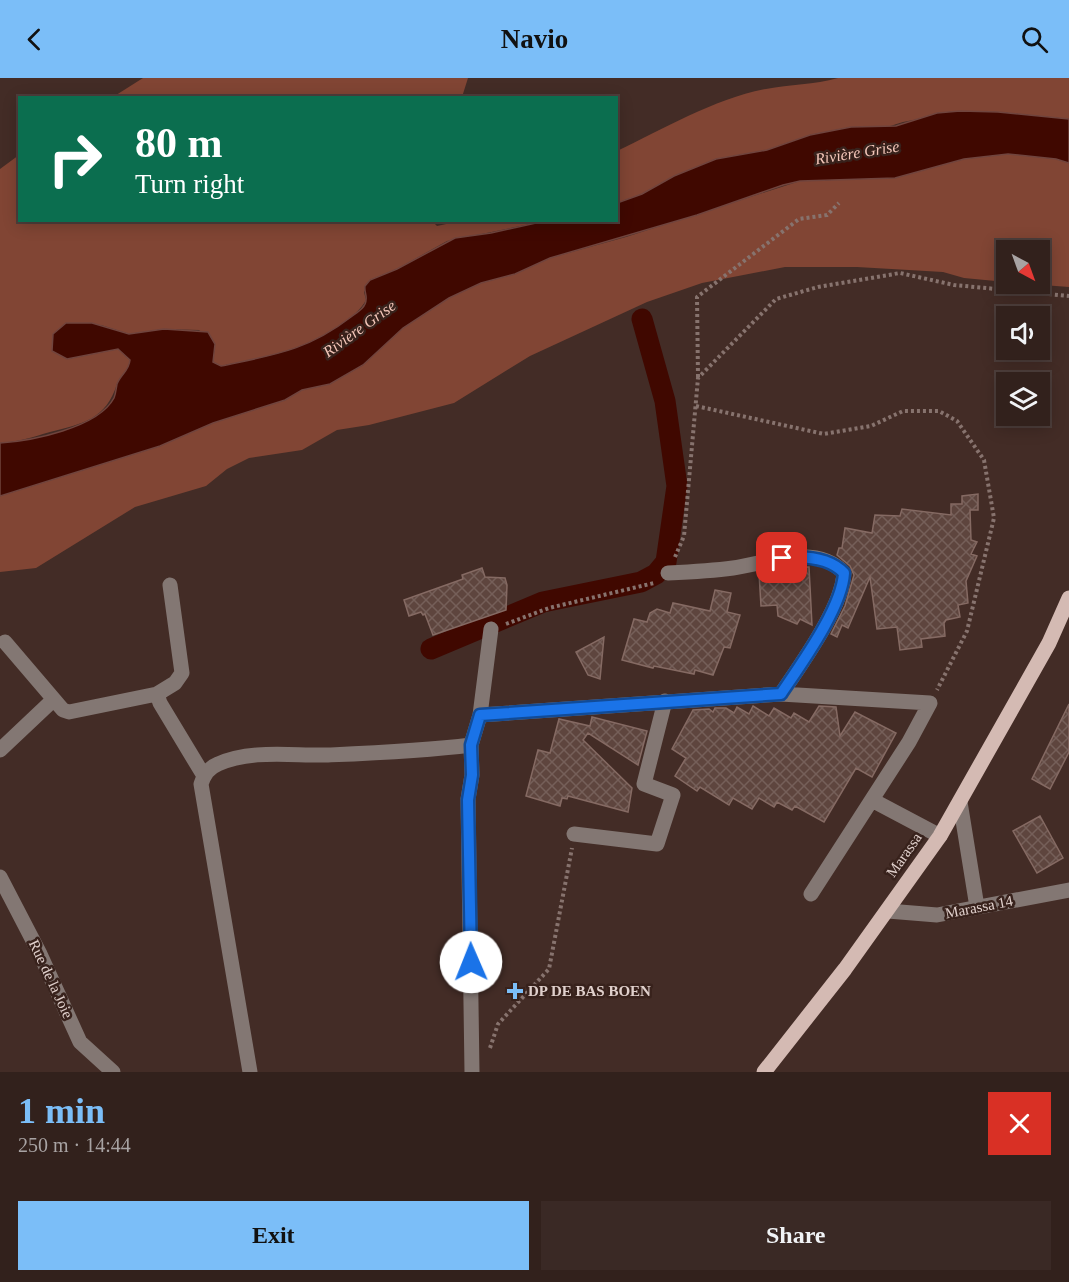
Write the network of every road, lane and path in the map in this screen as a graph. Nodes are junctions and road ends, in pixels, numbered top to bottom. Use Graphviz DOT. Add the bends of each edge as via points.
graph roads {
  1 [pos="839,203"];
  2 [pos="1069,296"];
  3 [pos="698,378"];
  4 [pos="696,406"];
  5 [pos="668,573"];
  6 [pos="170,585"];
  7 [pos="1069,598"];
  8 [pos="491,629"];
  9 [pos="5,642"];
  10 [pos="157,694"];
  11 [pos="781,694"];
  12 [pos="53,700"];
  13 [pos="664,701"];
  14 [pos="930,703"];
  15 [pos="480,715"];
  16 [pos="471,745"];
  17 [pos="0,750"];
  18 [pos="204,776"];
  19 [pos="872,800"];
  20 [pos="960,802"];
  21 [pos="574,834"];
  22 [pos="940,836"];
  23 [pos="0,877"];
  24 [pos="1069,890"];
  25 [pos="811,894"];
  26 [pos="977,908"];
  27 [pos="888,910"];
  28 [pos="489,1053"];
  29 [pos="113,1072"];
  30 [pos="250,1072"];
  31 [pos="472,1072"];
  32 [pos="764,1072"];
  1 -- 3 [label="path" via="827,215 799,219 697,297"];
  2 -- 3 [label="path" via="954,285 900,273 818,287 776,299"];
  3 -- 4 [label="path"];
  4 -- 5 [label="path" via="684,536"];
  4 -- 14 [label="path" via="824,434 871,426 903,411 939,411 957,421 984,460 994,518 967,631"];
  5 -- 8 [label="path" via="650,586 549,608"];
  5 -- 11 [label="street" via="708,572 795,557 837,565 844,573 838,597 811,649"];
  6 -- 10 [label="street" via="182,673 175,684"];
  7 -- 20 [label="main road, Marassa" via="1049,643"];
  8 -- 15 [label="street"];
  9 -- 12 [label="street"];
  10 -- 12 [label="street" via="69,712"];
  10 -- 18 [label="street"];
  11 -- 13 [label="street"];
  11 -- 14 [label="street"];
  12 -- 17 [label="street"];
  13 -- 15 [label="street"];
  13 -- 21 [label="street" via="644,784 673,795 657,844"];
  14 -- 19 [label="street"];
  15 -- 16 [label="street"];
  16 -- 18 [label="street" via="326,755 266,754 220,762"];
  16 -- 31 [label="street" via="468,800"];
  18 -- 30 [label="street" via="201,784"];
  19 -- 22 [label="street"];
  19 -- 25 [label="street"];
  20 -- 22 [label="main road, Marassa"];
  20 -- 26 [label="street"];
  21 -- 28 [label="path" via="549,969 498,1024"];
  22 -- 27 [label="main road, Marassa"];
  23 -- 29 [label="street, Rue de la Joie" via="80,1042"];
  24 -- 26 [label="street, Marassa 14"];
  26 -- 27 [label="street, Marassa 14" via="937,915"];
  27 -- 32 [label="main road, Marassa"];
}
